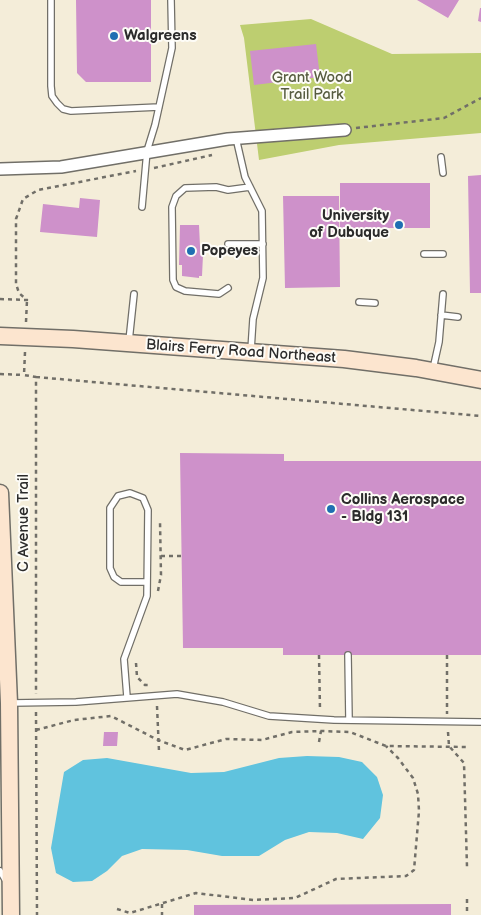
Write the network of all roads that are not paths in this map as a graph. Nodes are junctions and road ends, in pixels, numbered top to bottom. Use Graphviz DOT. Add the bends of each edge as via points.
graph roads {
  1 [pos="51,0"];
  2 [pos="171,0"];
  3 [pos="159,107"];
  4 [pos="345,130"];
  5 [pos="232,138"];
  6 [pos="147,151"];
  7 [pos="441,158"];
  8 [pos="0,169"];
  9 [pos="443,173"];
  10 [pos="250,187"];
  11 [pos="228,190"];
  12 [pos="228,197"];
  13 [pos="142,207"];
  14 [pos="228,244"];
  15 [pos="263,244"];
  16 [pos="424,254"];
  17 [pos="443,254"];
  18 [pos="228,288"];
  19 [pos="134,294"];
  20 [pos="443,294"];
  21 [pos="359,302"];
  22 [pos="375,303"];
  23 [pos="441,315"];
  24 [pos="458,317"];
  25 [pos="0,336"];
  26 [pos="129,343"];
  27 [pos="250,352"];
  28 [pos="432,371"];
  29 [pos="481,380"];
  30 [pos="0,493"];
  31 [pos="147,582"];
  32 [pos="3,618"];
  33 [pos="348,655"];
  34 [pos="128,697"];
  35 [pos="9,702"];
  36 [pos="349,720"];
  37 [pos="481,722"];
  38 [pos="0,871"];
  39 [pos="11,895"];
  40 [pos="11,915"];
  1 -- 3 [label="lane" via="52,96 63,109"];
  2 -- 3 [label="lane" via="172,48"];
  3 -- 6 [label="lane"];
  4 -- 5 [label="street"];
  5 -- 6 [label="street"];
  5 -- 10 [label="lane"];
  6 -- 8 [label="street" via="61,167"];
  6 -- 13 [label="lane"];
  7 -- 9 [label="lane"];
  10 -- 11 [label="lane"];
  10 -- 15 [label="lane" via="262,211"];
  11 -- 12 [label="lane"];
  11 -- 18 [label="lane" via="185,188 176,196 172,207 173,280 176,287 218,294"];
  14 -- 15 [label="lane"];
  15 -- 27 [label="lane" via="263,278 253,319"];
  16 -- 17 [label="lane"];
  19 -- 26 [label="lane"];
  20 -- 23 [label="lane"];
  21 -- 22 [label="lane"];
  23 -- 24 [label="lane"];
  23 -- 28 [label="lane"];
  25 -- 26 [label="main road, Blairs Ferry Road Northeast"];
  26 -- 27 [label="main road, Blairs Ferry Road Northeast"];
  27 -- 28 [label="main road, Blairs Ferry Road Northeast" via="344,359"];
  28 -- 29 [label="main road, Blairs Ferry Road Northeast"];
  30 -- 32 [label="main road"];
  31 -- 31 [label="lane" via="148,510 142,498 130,493 118,496 110,508 110,568 121,582"];
  31 -- 34 [label="lane" via="147,596 124,659"];
  32 -- 35 [label="main road"];
  33 -- 36 [label="lane"];
  34 -- 35 [label="lane" via="76,702"];
  34 -- 36 [label="lane" via="177,694 214,700 269,716"];
  35 -- 39 [label="main road"];
  36 -- 37 [label="lane"];
  38 -- 39 [label="lane"];
  39 -- 40 [label="main road"];
}
